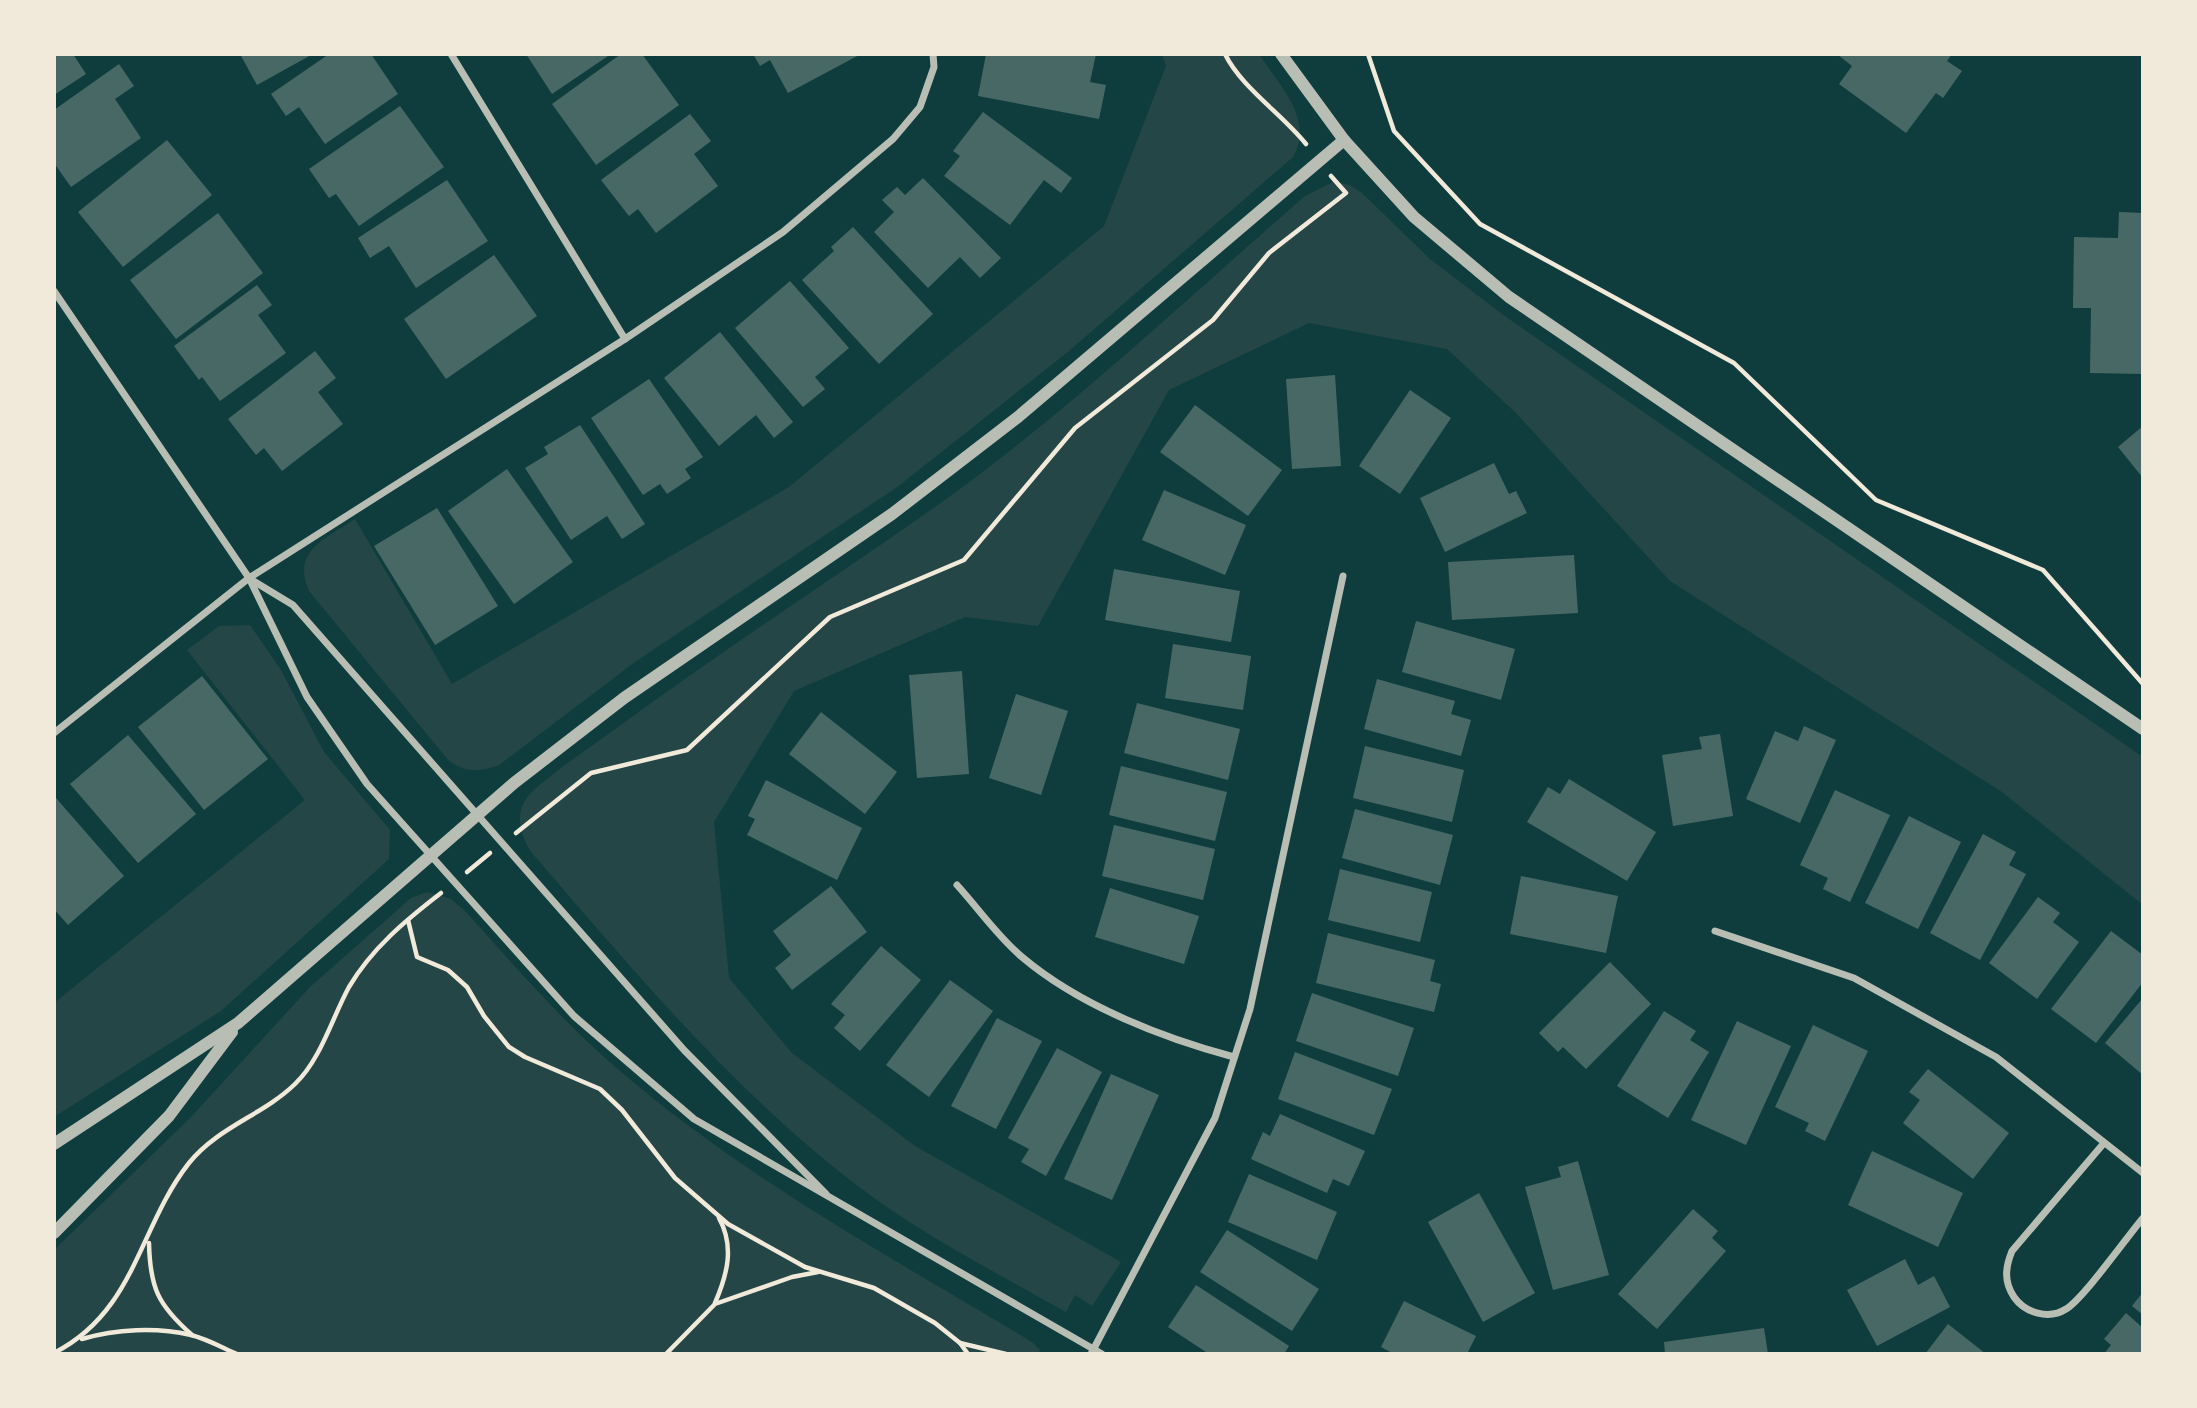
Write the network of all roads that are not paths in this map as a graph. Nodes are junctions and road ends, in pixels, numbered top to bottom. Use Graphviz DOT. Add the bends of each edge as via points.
graph roads {
  1 [pos="451,54"];
  2 [pos="933,54"];
  3 [pos="1281,54"];
  4 [pos="1344,140"];
  5 [pos="54,291"];
  6 [pos="625,339"];
  7 [pos="1343,576"];
  8 [pos="248,578"];
  9 [pos="2143,729"];
  10 [pos="54,733"];
  11 [pos="477,814"];
  12 [pos="431,855"];
  13 [pos="957,885"];
  14 [pos="1715,931"];
  15 [pos="238,1023"];
  16 [pos="1234,1057"];
  17 [pos="2104,1143"];
  18 [pos="54,1144"];
  19 [pos="2143,1172"];
  20 [pos="834,1202"];
  21 [pos="2143,1218"];
  22 [pos="54,1233"];
  23 [pos="1093,1351"];
  24 [pos="1102,1354"];
  1 -- 6 [label="street"];
  2 -- 6 [label="street" via="934,67 920,107 893,139 783,233"];
  3 -- 4 [label="street"];
  4 -- 9 [label="street" via="1414,217 1509,298"];
  4 -- 11 [label="street" via="1018,417 892,513 624,698"];
  5 -- 8 [label="street"];
  6 -- 8 [label="street"];
  7 -- 16 [label="street" via="1250,1009"];
  8 -- 10 [label="street"];
  8 -- 11 [label="street" via="293,605"];
  8 -- 12 [label="street" via="307,697 367,784"];
  11 -- 12 [label="street"];
  11 -- 20 [label="street" via="684,1050"];
  12 -- 15 [label="street"];
  12 -- 20 [label="street" via="574,1016 694,1119"];
  13 -- 16 [label="street" via="1022,957 1093,1004 1172,1040"];
  14 -- 17 [label="street" via="1854,978 1996,1057"];
  15 -- 18 [label="street"];
  15 -- 22 [label="street" via="169,1116"];
  16 -- 23 [label="street" via="1215,1118"];
  17 -- 19 [label="street"];
  17 -- 21 [label="street" via="2012,1251 2007,1264 2010,1291 2028,1310 2041,1314 2068,1309"];
  20 -- 23 [label="street"];
  23 -- 24 [label="street"];
}
